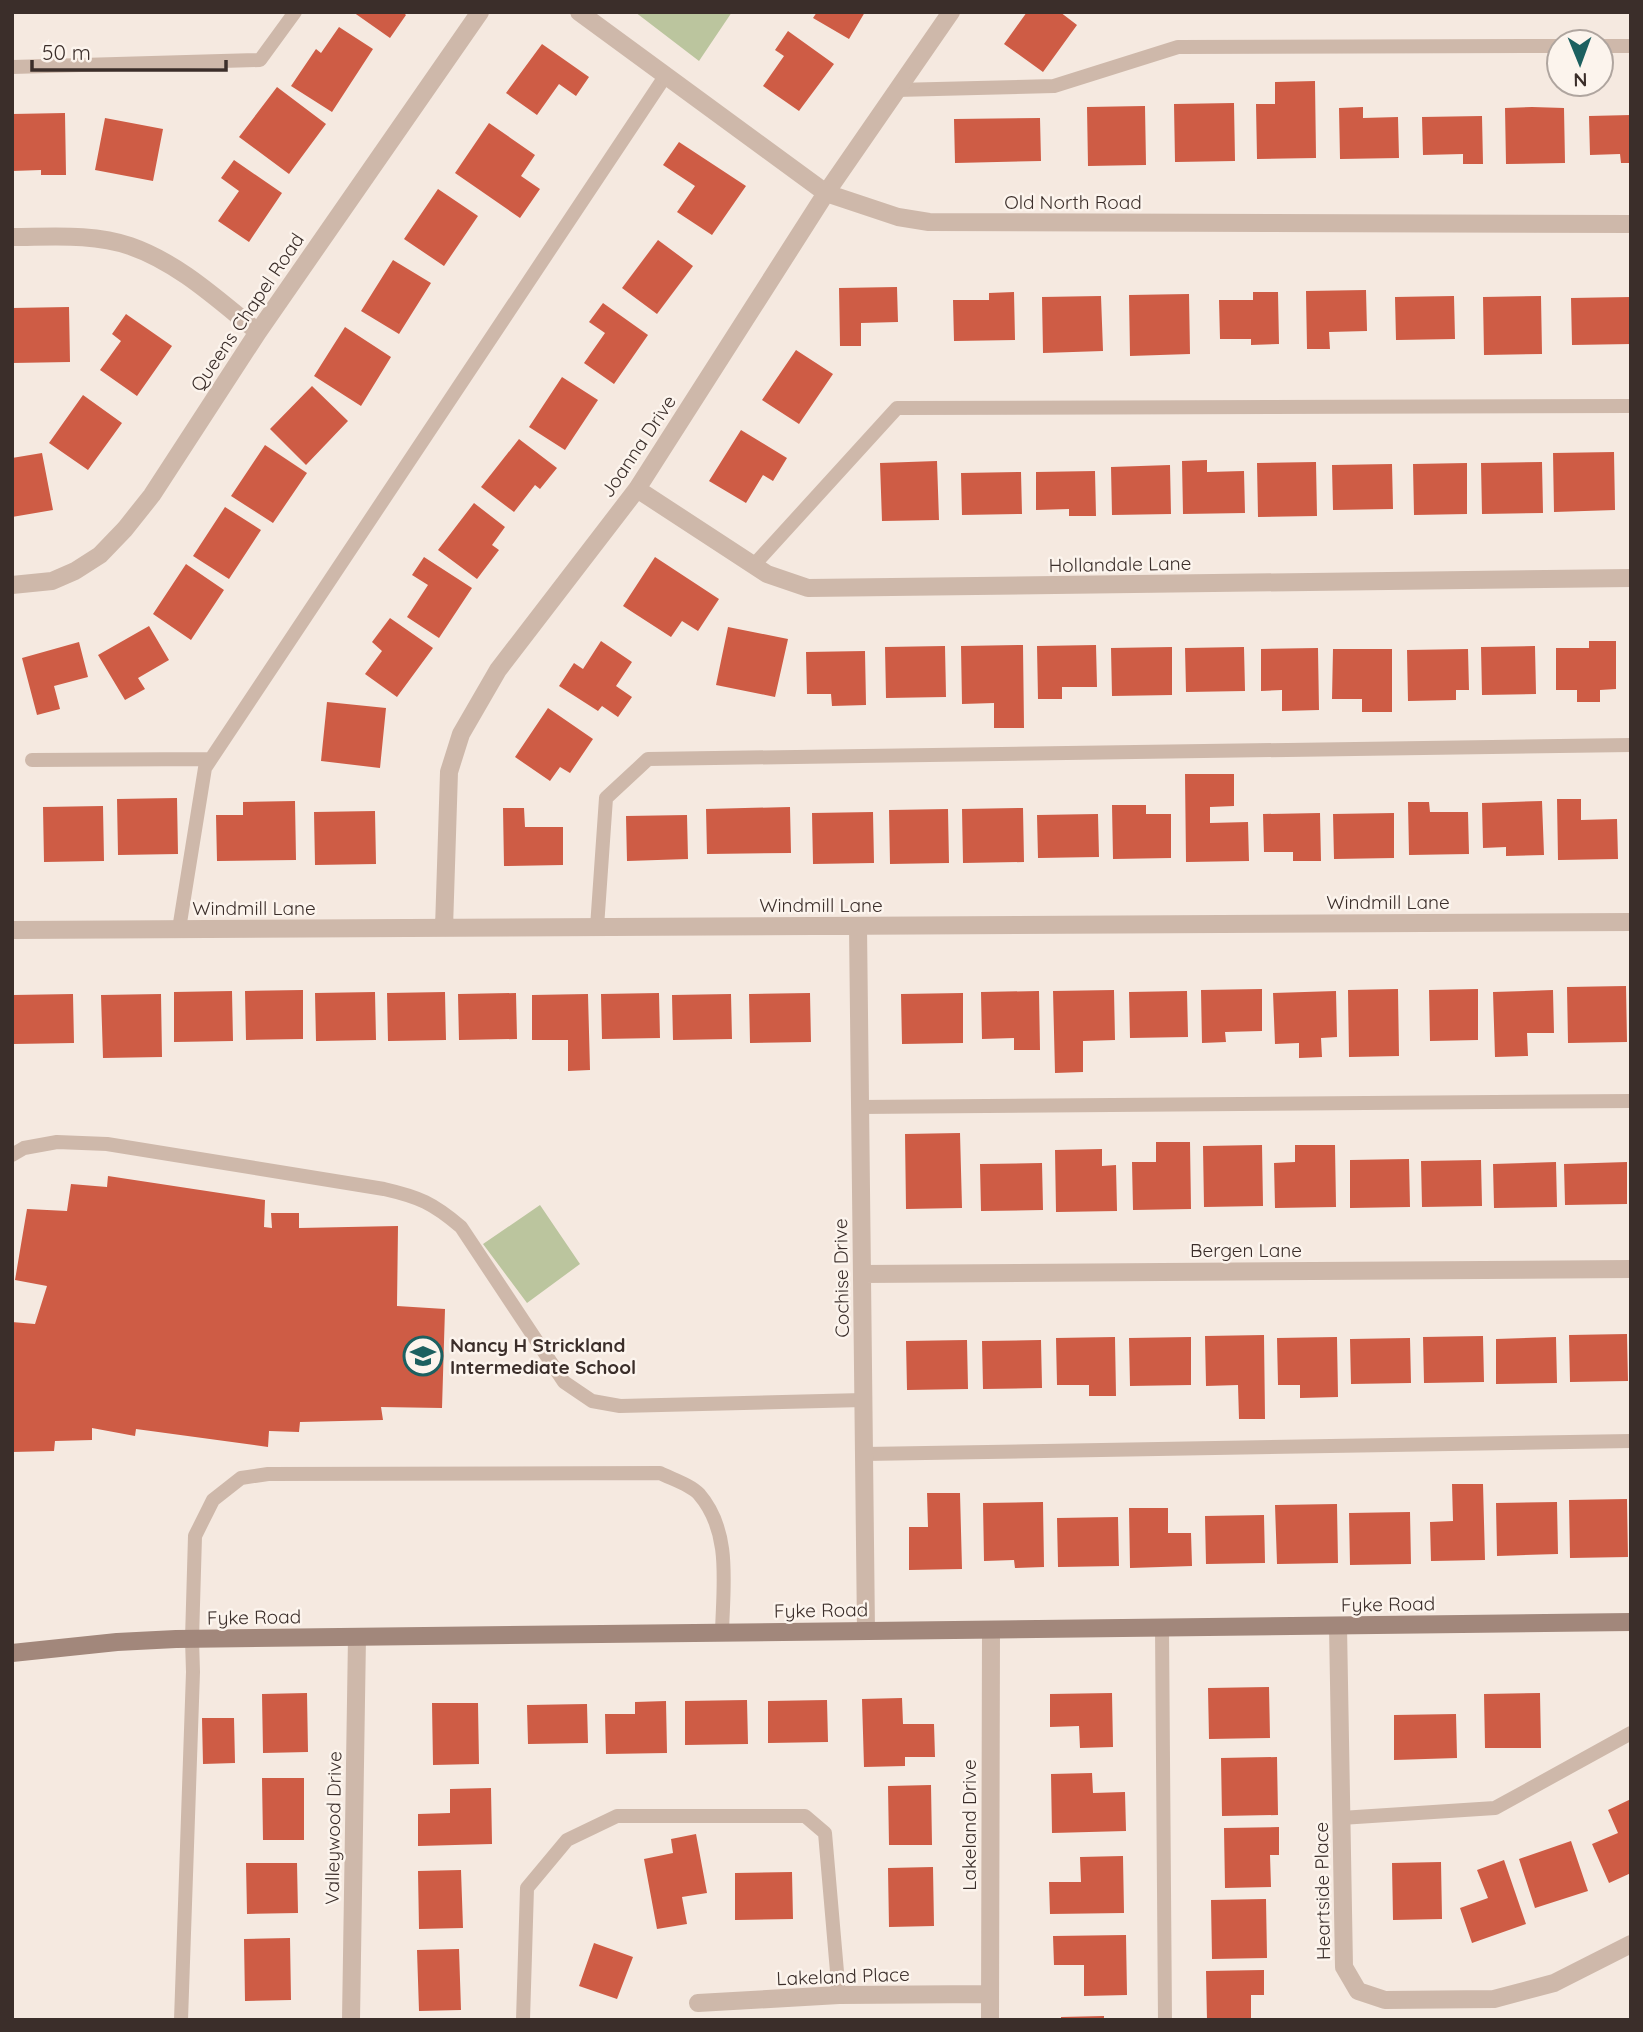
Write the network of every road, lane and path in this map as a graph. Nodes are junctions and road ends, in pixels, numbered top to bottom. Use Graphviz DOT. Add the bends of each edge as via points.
graph roads {
  1 [pos="295,12"];
  2 [pos="480,12"];
  3 [pos="579,12"];
  4 [pos="951,12"];
  5 [pos="1545,46"];
  6 [pos="12,67"];
  7 [pos="666,75"];
  8 [pos="896,90"];
  9 [pos="826,193"];
  10 [pos="1631,225"];
  11 [pos="12,237"];
  12 [pos="258,332"];
  13 [pos="1631,406"];
  14 [pos="638,489"];
  15 [pos="753,566"];
  16 [pos="1631,578"];
  17 [pos="12,585"];
  18 [pos="1631,745"];
  19 [pos="210,759"];
  20 [pos="33,760"];
  21 [pos="1631,922"];
  22 [pos="858,926"];
  23 [pos="597,927"];
  24 [pos="444,928"];
  25 [pos="179,929"];
  26 [pos="12,930"];
  27 [pos="1631,1101"];
  28 [pos="860,1107"];
  29 [pos="12,1155"];
  30 [pos="1631,1269"];
  31 [pos="862,1273"];
  32 [pos="863,1400"];
  33 [pos="1631,1441"];
  34 [pos="864,1454"];
  35 [pos="1631,1622"];
  36 [pos="1338,1626"];
  37 [pos="1162,1628"];
  38 [pos="991,1630"];
  39 [pos="866,1631"];
  40 [pos="722,1633"];
  41 [pos="357,1637"];
  42 [pos="192,1639"];
  43 [pos="12,1653"];
  44 [pos="1631,1733"];
  45 [pos="1341,1818"];
  46 [pos="1631,1944"];
  47 [pos="990,1994"];
  48 [pos="839,1995"];
  49 [pos="698,2003"];
  50 [pos="181,2020"];
  51 [pos="351,2020"];
  52 [pos="523,2020"];
  53 [pos="990,2020"];
  54 [pos="1165,2020"];
  1 -- 6 [label="lane" via="260,60"];
  2 -- 12 [label="street, Queens Chapel Road"];
  3 -- 7 [label="street, Old North Road"];
  4 -- 8 [label="street, Joanna Drive"];
  5 -- 8 [label="lane" via="1178,47 1054,86"];
  7 -- 9 [label="street, Old North Road"];
  7 -- 19 [label="lane"];
  8 -- 9 [label="street, Joanna Drive"];
  9 -- 10 [label="street, Old North Road" via="886,214 929,222"];
  9 -- 14 [label="street, Joanna Drive"];
  11 -- 12 [label="street" via="94,239 128,245 187,274"];
  12 -- 17 [label="street, Queens Chapel Road" via="152,495 100,555 52,580"];
  13 -- 15 [label="lane" via="897,408"];
  14 -- 15 [label="street, Hollandale Lane"];
  14 -- 24 [label="street, Joanna Drive" via="498,670 461,734 449,772"];
  15 -- 16 [label="street, Hollandale Lane" via="808,588"];
  18 -- 23 [label="lane" via="648,759 606,798"];
  19 -- 20 [label="lane"];
  19 -- 25 [label="lane"];
  21 -- 22 [label="street, Windmill Lane"];
  22 -- 23 [label="street, Windmill Lane"];
  22 -- 28 [label="street, Cochise Drive"];
  23 -- 24 [label="street, Windmill Lane"];
  24 -- 25 [label="street, Windmill Lane"];
  25 -- 26 [label="street, Windmill Lane"];
  27 -- 28 [label="lane"];
  28 -- 31 [label="street, Cochise Drive"];
  29 -- 32 [label="lane" via="57,1142 107,1144 419,1197 461,1227 564,1382 592,1401 620,1406"];
  30 -- 31 [label="street, Bergen Lane"];
  31 -- 32 [label="street, Cochise Drive"];
  32 -- 34 [label="street, Cochise Drive"];
  33 -- 34 [label="lane"];
  34 -- 39 [label="street, Cochise Drive"];
  35 -- 36 [label="street, Fyke Road"];
  36 -- 37 [label="street, Fyke Road"];
  36 -- 45 [label="street, Heartside Place"];
  37 -- 38 [label="street, Fyke Road"];
  37 -- 54 [label="lane"];
  38 -- 39 [label="street, Fyke Road"];
  38 -- 47 [label="street, Lakeland Drive"];
  39 -- 40 [label="street, Fyke Road"];
  40 -- 41 [label="street, Fyke Road"];
  40 -- 42 [label="lane" via="724,1559 718,1525 698,1492 660,1473 268,1474 241,1478 213,1500 195,1536"];
  41 -- 42 [label="street, Fyke Road"];
  41 -- 51 [label="street, Valleywood Drive"];
  42 -- 43 [label="street, Fyke Road"];
  42 -- 50 [label="lane"];
  44 -- 45 [label="lane" via="1495,1808"];
  45 -- 46 [label="street, Heartside Place" via="1344,1967 1358,1992 1385,2000 1494,1998 1554,1983"];
  47 -- 48 [label="street, Lakeland Place"];
  47 -- 53 [label="street, Lakeland Drive"];
  48 -- 49 [label="street, Lakeland Place"];
  48 -- 52 [label="lane" via="825,1833 805,1816 617,1816 567,1840 527,1888"];
}
